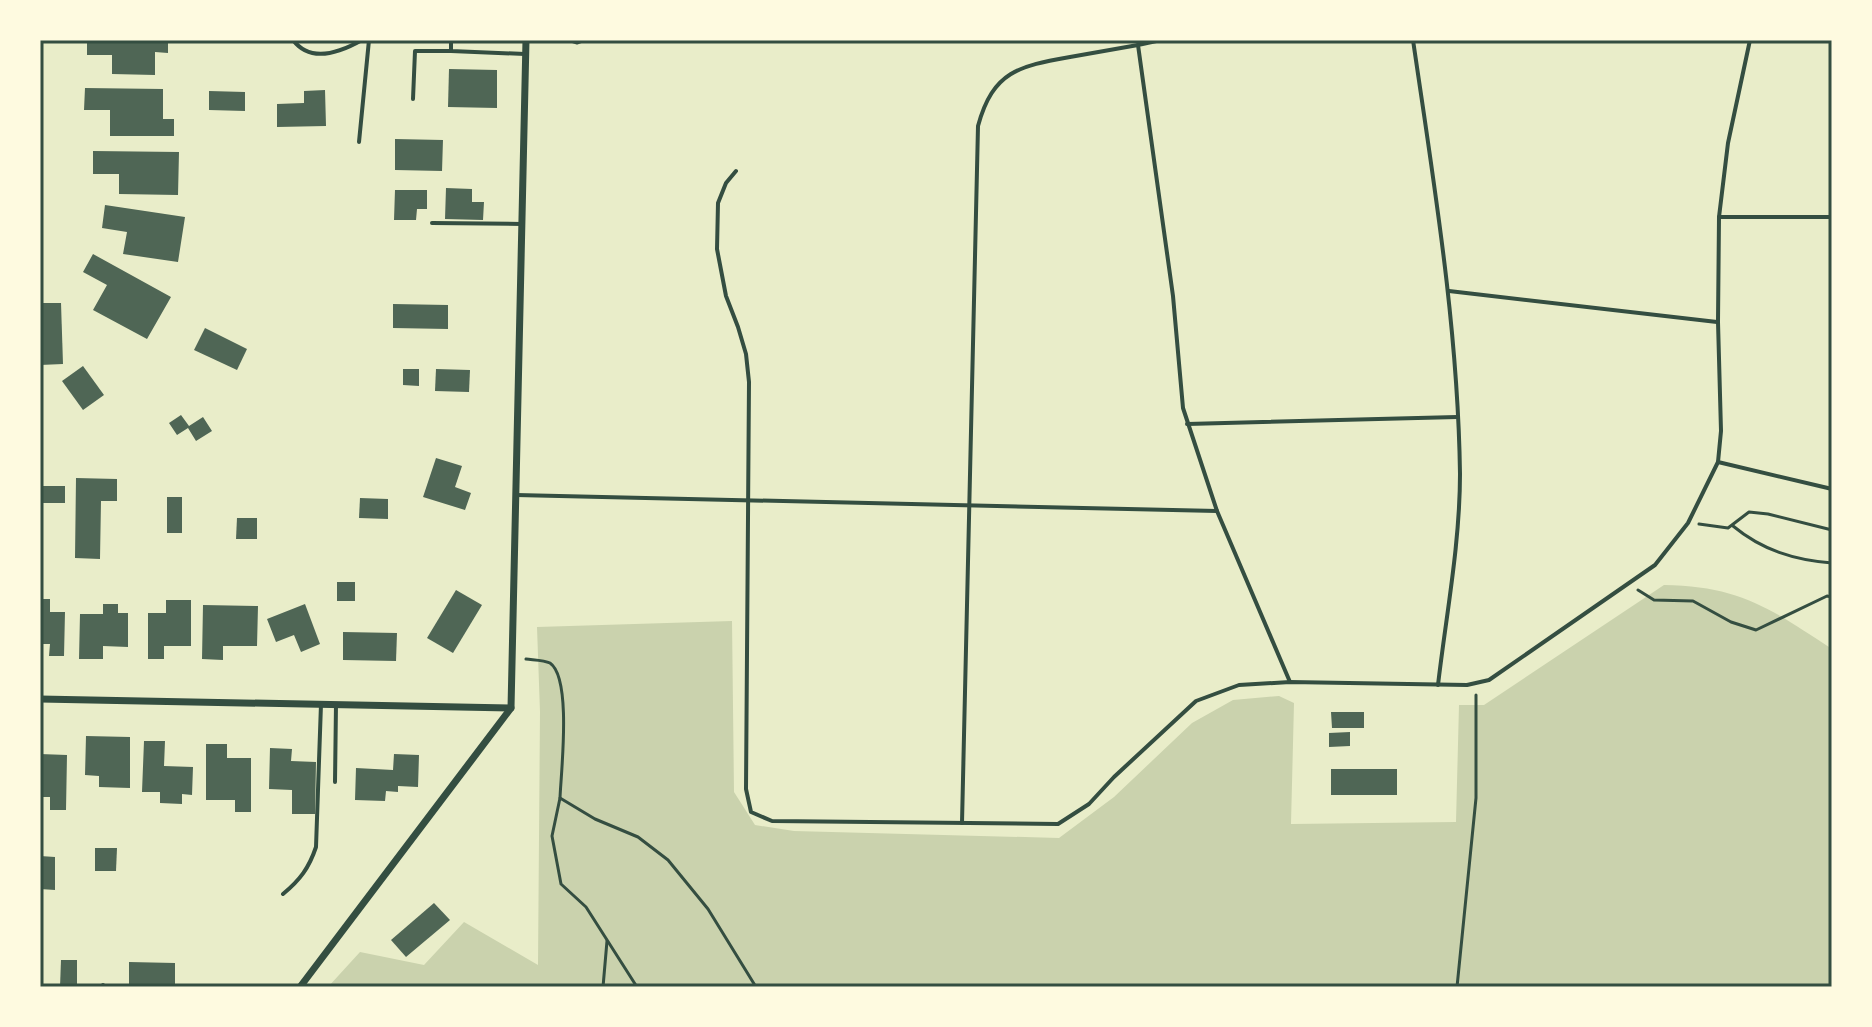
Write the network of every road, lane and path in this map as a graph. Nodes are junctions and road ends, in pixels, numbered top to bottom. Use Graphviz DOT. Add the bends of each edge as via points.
graph roads {
  1 [pos="293,40"];
  2 [pos="362,40"];
  3 [pos="369,40"];
  4 [pos="451,40"];
  5 [pos="526,40"];
  6 [pos="568,40"];
  7 [pos="585,40"];
  8 [pos="1161,40"];
  9 [pos="1413,40"];
  10 [pos="1750,40"];
  11 [pos="1138,45"];
  12 [pos="451,51"];
  13 [pos="526,54"];
  14 [pos="413,99"];
  15 [pos="359,142"];
  16 [pos="736,171"];
  17 [pos="1719,217"];
  18 [pos="1832,217"];
  19 [pos="432,223"];
  20 [pos="522,224"];
  21 [pos="1449,291"];
  22 [pos="1718,322"];
  23 [pos="1458,417"];
  24 [pos="1187,424"];
  25 [pos="1718,462"];
  26 [pos="1832,489"];
  27 [pos="516,495"];
  28 [pos="750,500"];
  29 [pos="968,505"];
  30 [pos="1217,511"];
  31 [pos="1688,523"];
  32 [pos="1732,525"];
  33 [pos="1832,530"];
  34 [pos="1832,563"];
  35 [pos="1628,584"];
  36 [pos="1832,597"];
  37 [pos="522,652"];
  38 [pos="512,657"];
  39 [pos="521,667"];
  40 [pos="1290,682"];
  41 [pos="1476,683"];
  42 [pos="1438,685"];
  43 [pos="40,699"];
  44 [pos="321,704"];
  45 [pos="336,704"];
  46 [pos="511,708"];
  47 [pos="335,782"];
  48 [pos="560,798"];
  49 [pos="962,823"];
  50 [pos="283,894"];
  51 [pos="607,941"];
  52 [pos="300,987"];
  53 [pos="603,987"];
  54 [pos="637,987"];
  55 [pos="756,987"];
  56 [pos="1457,987"];
  1 -- 2 [label="lane" via="318,54"];
  3 -- 15 [label="lane"];
  4 -- 12 [label="lane"];
  5 -- 13 [label="street"];
  6 -- 7 [label="path"];
  8 -- 11 [label="lane"];
  9 -- 21 [label="lane"];
  10 -- 17 [label="lane"];
  11 -- 24 [label="lane"];
  11 -- 29 [label="lane" via="1027,65 1002,81 984,103 978,126"];
  12 -- 13 [label="lane"];
  12 -- 14 [label="lane" via="415,51"];
  13 -- 20 [label="street"];
  16 -- 28 [label="lane" via="718,203 717,249 747,368"];
  17 -- 18 [label="lane"];
  17 -- 22 [label="lane"];
  19 -- 20 [label="lane"];
  20 -- 27 [label="street"];
  21 -- 22 [label="lane"];
  21 -- 23 [label="lane"];
  22 -- 25 [label="lane"];
  23 -- 24 [label="lane"];
  23 -- 42 [label="lane" via="1458,515"];
  24 -- 30 [label="lane"];
  25 -- 26 [label="lane"];
  25 -- 31 [label="lane"];
  27 -- 28 [label="lane"];
  27 -- 38 [label="street"];
  28 -- 29 [label="lane"];
  28 -- 49 [label="lane" via="746,789 751,812 772,821"];
  29 -- 30 [label="lane"];
  29 -- 49 [label="lane"];
  30 -- 40 [label="lane"];
  31 -- 32 [label="path"];
  31 -- 35 [label="lane" via="1655,565"];
  32 -- 33 [label="path" via="1749,512"];
  32 -- 34 [label="path" via="1777,553"];
  35 -- 36 [label="path" via="1654,600 1693,601 1756,630"];
  35 -- 41 [label="lane" via="1489,680"];
  37 -- 39 [label="path"];
  38 -- 46 [label="street"];
  38 -- 48 [label="path" via="549,662 561,676"];
  40 -- 42 [label="lane"];
  40 -- 49 [label="lane" via="1239,685 1196,701 1089,804 1058,824"];
  41 -- 42 [label="lane"];
  41 -- 56 [label="path" via="1476,798"];
  43 -- 44 [label="street"];
  44 -- 45 [label="street"];
  44 -- 50 [label="lane" via="316,847 299,881"];
  45 -- 46 [label="street"];
  45 -- 47 [label="lane"];
  46 -- 52 [label="street"];
  48 -- 51 [label="path" via="552,836 561,884 586,907"];
  48 -- 55 [label="path" via="638,837 668,860 708,909"];
  51 -- 53 [label="path"];
  51 -- 54 [label="path"];
}
